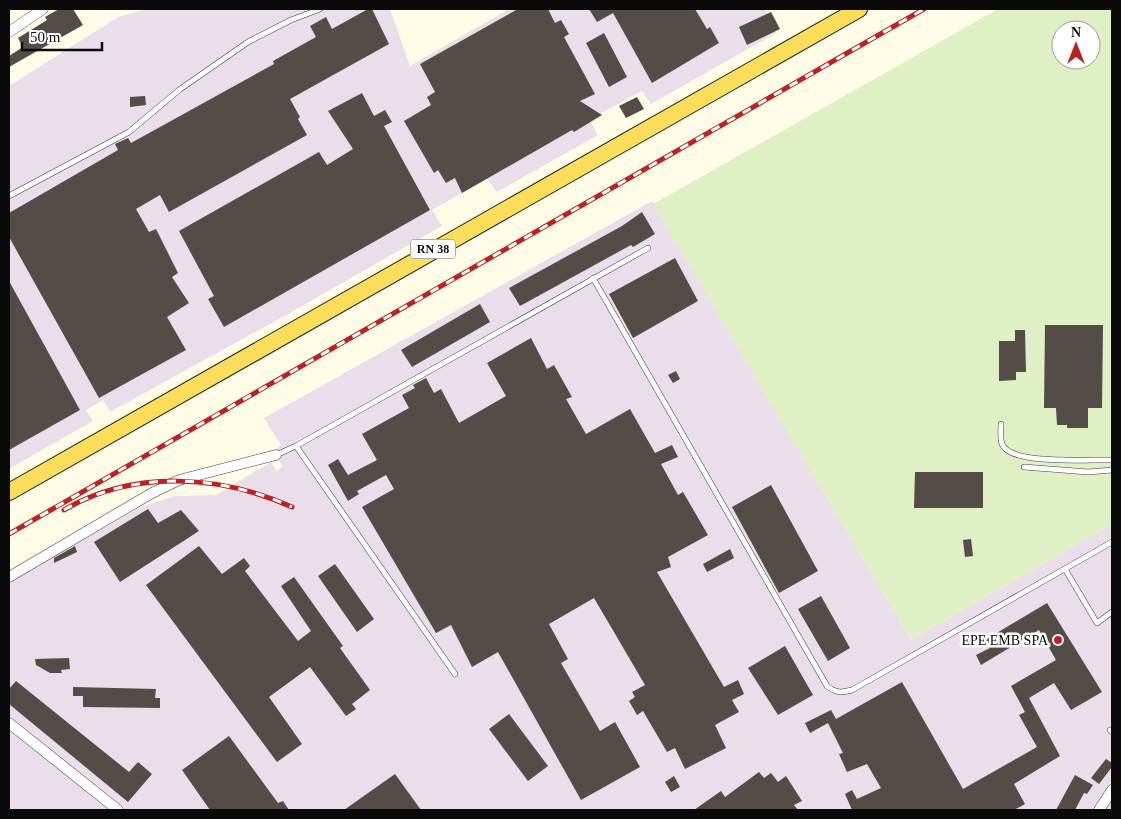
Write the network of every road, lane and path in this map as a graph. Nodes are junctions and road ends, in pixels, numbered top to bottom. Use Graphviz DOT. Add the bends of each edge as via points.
graph roads {
  1 [pos="43,9"];
  2 [pos="320,9"];
  3 [pos="836,9"];
  4 [pos="859,9"];
  5 [pos="9,32"];
  6 [pos="744,68"];
  7 [pos="9,196"];
  8 [pos="648,248"];
  9 [pos="594,278"];
  10 [pos="1001,424"];
  11 [pos="296,446"];
  12 [pos="276,455"];
  13 [pos="1112,460"];
  14 [pos="1024,468"];
  15 [pos="1112,470"];
  16 [pos="9,482"];
  17 [pos="9,492"];
  18 [pos="1112,542"];
  19 [pos="1065,569"];
  20 [pos="9,577"];
  21 [pos="1112,612"];
  22 [pos="455,674"];
  23 [pos="9,723"];
  24 [pos="1112,790"];
  25 [pos="118,810"];
  26 [pos="1099,810"];
  1 -- 5 [label="street"];
  2 -- 7 [label="lane" via="248,42 193,80 128,132"];
  3 -- 6 [label="main road, RN 38"];
  4 -- 6 [label="main road, RN 38"];
  6 -- 16 [label="main road, RN 38"];
  6 -- 17 [label="main road, RN 38"];
  8 -- 9 [label="lane"];
  9 -- 11 [label="lane"];
  9 -- 19 [label="lane" via="827,686 834,691 852,690"];
  10 -- 13 [label="lane" via="1002,444 1008,451 1042,460"];
  11 -- 12 [label="lane"];
  11 -- 22 [label="lane"];
  12 -- 20 [label="street" via="179,480"];
  14 -- 15 [label="lane" via="1088,472"];
  18 -- 19 [label="lane"];
  19 -- 21 [label="lane" via="1097,623"];
  23 -- 25 [label="street"];
  24 -- 26 [label="street"];
}
